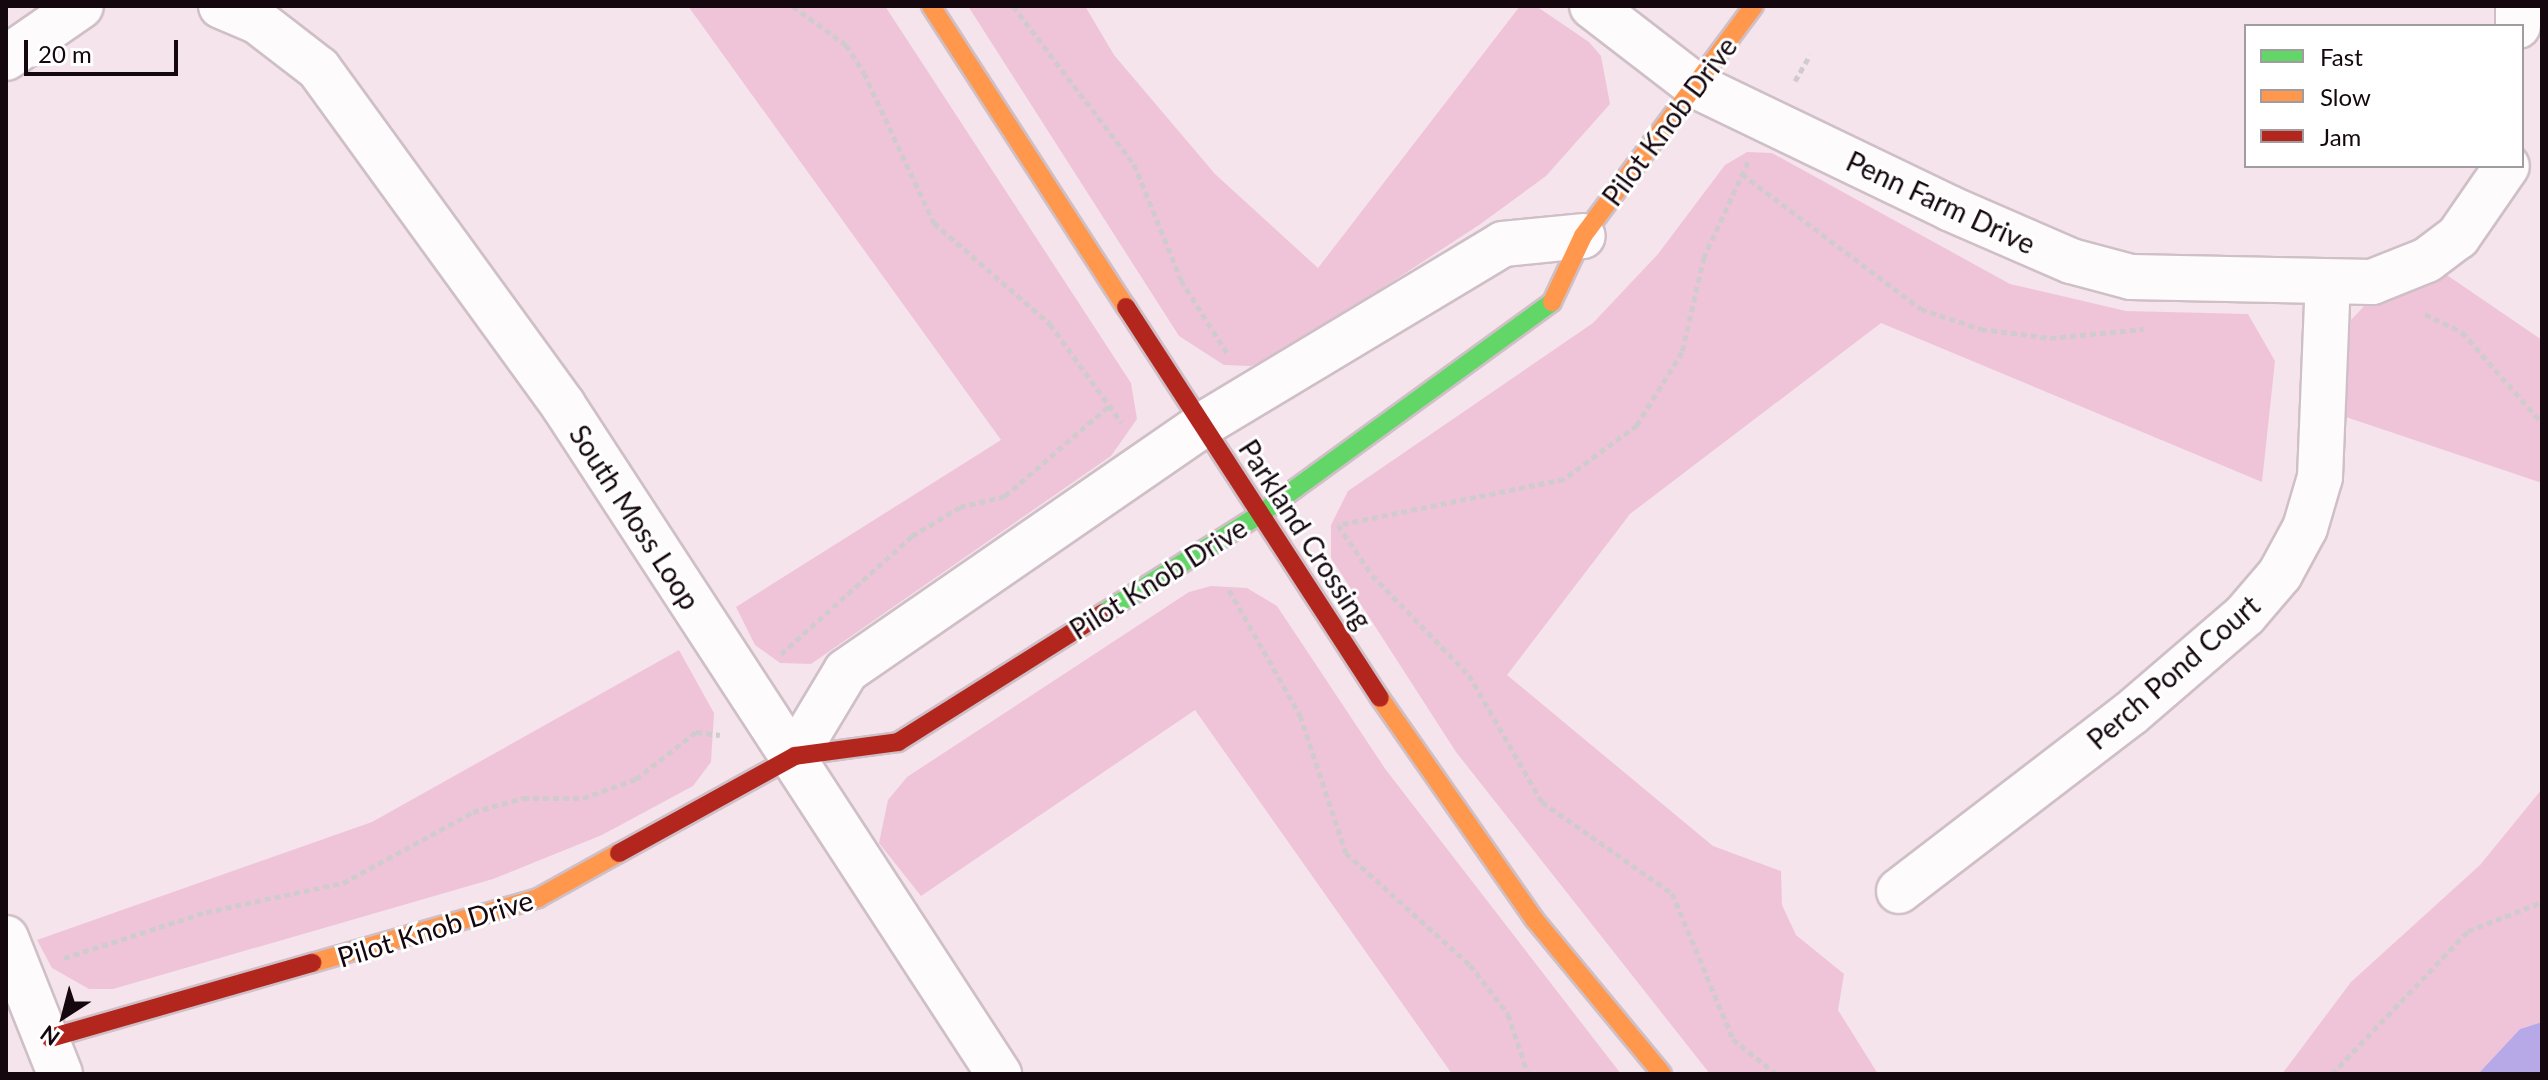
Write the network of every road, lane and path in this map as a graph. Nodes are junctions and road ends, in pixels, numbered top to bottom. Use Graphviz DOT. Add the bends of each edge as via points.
graph roads {
  1 [pos="81,6"];
  2 [pos="221,6"];
  3 [pos="793,6"];
  4 [pos="931,6"];
  5 [pos="1013,6"];
  6 [pos="1592,6"];
  7 [pos="1754,6"];
  8 [pos="1810,55"];
  9 [pos="6,58"];
  10 [pos="1696,86"];
  11 [pos="1771,122"];
  12 [pos="2506,168"];
  13 [pos="1742,174"];
  14 [pos="1583,236"];
  15 [pos="2328,282"];
  16 [pos="2410,312"];
  17 [pos="2159,328"];
  18 [pos="1232,362"];
  19 [pos="1109,406"];
  20 [pos="2542,423"];
  21 [pos="1202,425"];
  22 [pos="1125,427"];
  23 [pos="1259,515"];
  24 [pos="1228,590"];
  25 [pos="751,695"];
  26 [pos="795,756"];
  27 [pos="1899,891"];
  28 [pos="2542,902"];
  29 [pos="13,955"];
  30 [pos="55,1056"];
  31 [pos="999,1074"];
  32 [pos="1528,1074"];
  33 [pos="1662,1074"];
  34 [pos="1776,1074"];
  35 [pos="2332,1074"];
  1 -- 9 [label="street"];
  2 -- 25 [label="street, South Moss Loop" via="257,21 319,69 563,405"];
  3 -- 19 [label="path" via="846,45 934,223 1050,324"];
  4 -- 21 [label="street, Parkland Crossing"];
  5 -- 18 [label="path" via="1134,164 1181,280"];
  6 -- 10 [label="street, Penn Farm Drive"];
  7 -- 10 [label="street, Pilot Knob Drive"];
  8 -- 11 [label="path"];
  10 -- 11 [label="street, Penn Farm Drive"];
  10 -- 14 [label="street, Pilot Knob Drive"];
  11 -- 13 [label="path"];
  11 -- 15 [label="street, Penn Farm Drive" via="2071,261 2131,277"];
  12 -- 15 [label="street, Penn Farm Drive" via="2472,223 2427,260 2372,282"];
  13 -- 17 [label="path" via="1921,309 1981,329 2050,338"];
  13 -- 34 [label="path" via="1704,257 1682,352 1637,425 1564,479 1338,525 1372,575 1469,675 1542,802 1672,893 1695,934 1733,1039"];
  14 -- 21 [label="street" via="1503,244"];
  14 -- 23 [label="street, Pilot Knob Drive" via="1550,307"];
  15 -- 27 [label="street, Perch Pond Court" via="2320,477 2305,528 2280,574 2245,615 2130,714"];
  16 -- 20 [label="path" via="2462,332"];
  19 -- 22 [label="path"];
  19 -- 25 [label="path" via="1005,496 960,507 912,536 800,630"];
  21 -- 23 [label="street, Parkland Crossing"];
  21 -- 26 [label="street" via="846,671"];
  23 -- 26 [label="street, Pilot Knob Drive" via="898,742"];
  23 -- 33 [label="street, Parkland Crossing" via="1534,919"];
  24 -- 32 [label="path" via="1300,715 1346,853 1470,965 1508,1014"];
  25 -- 26 [label="street, South Moss Loop"];
  25 -- 29 [label="path" via="721,735 696,732 636,779 583,798 523,798 473,812 343,883"];
  26 -- 30 [label="street, Pilot Knob Drive" via="538,898"];
  26 -- 31 [label="street, South Moss Loop" via="851,857"];
  28 -- 35 [label="path" via="2468,931"];
  29 -- 30 [label="street"];
}
